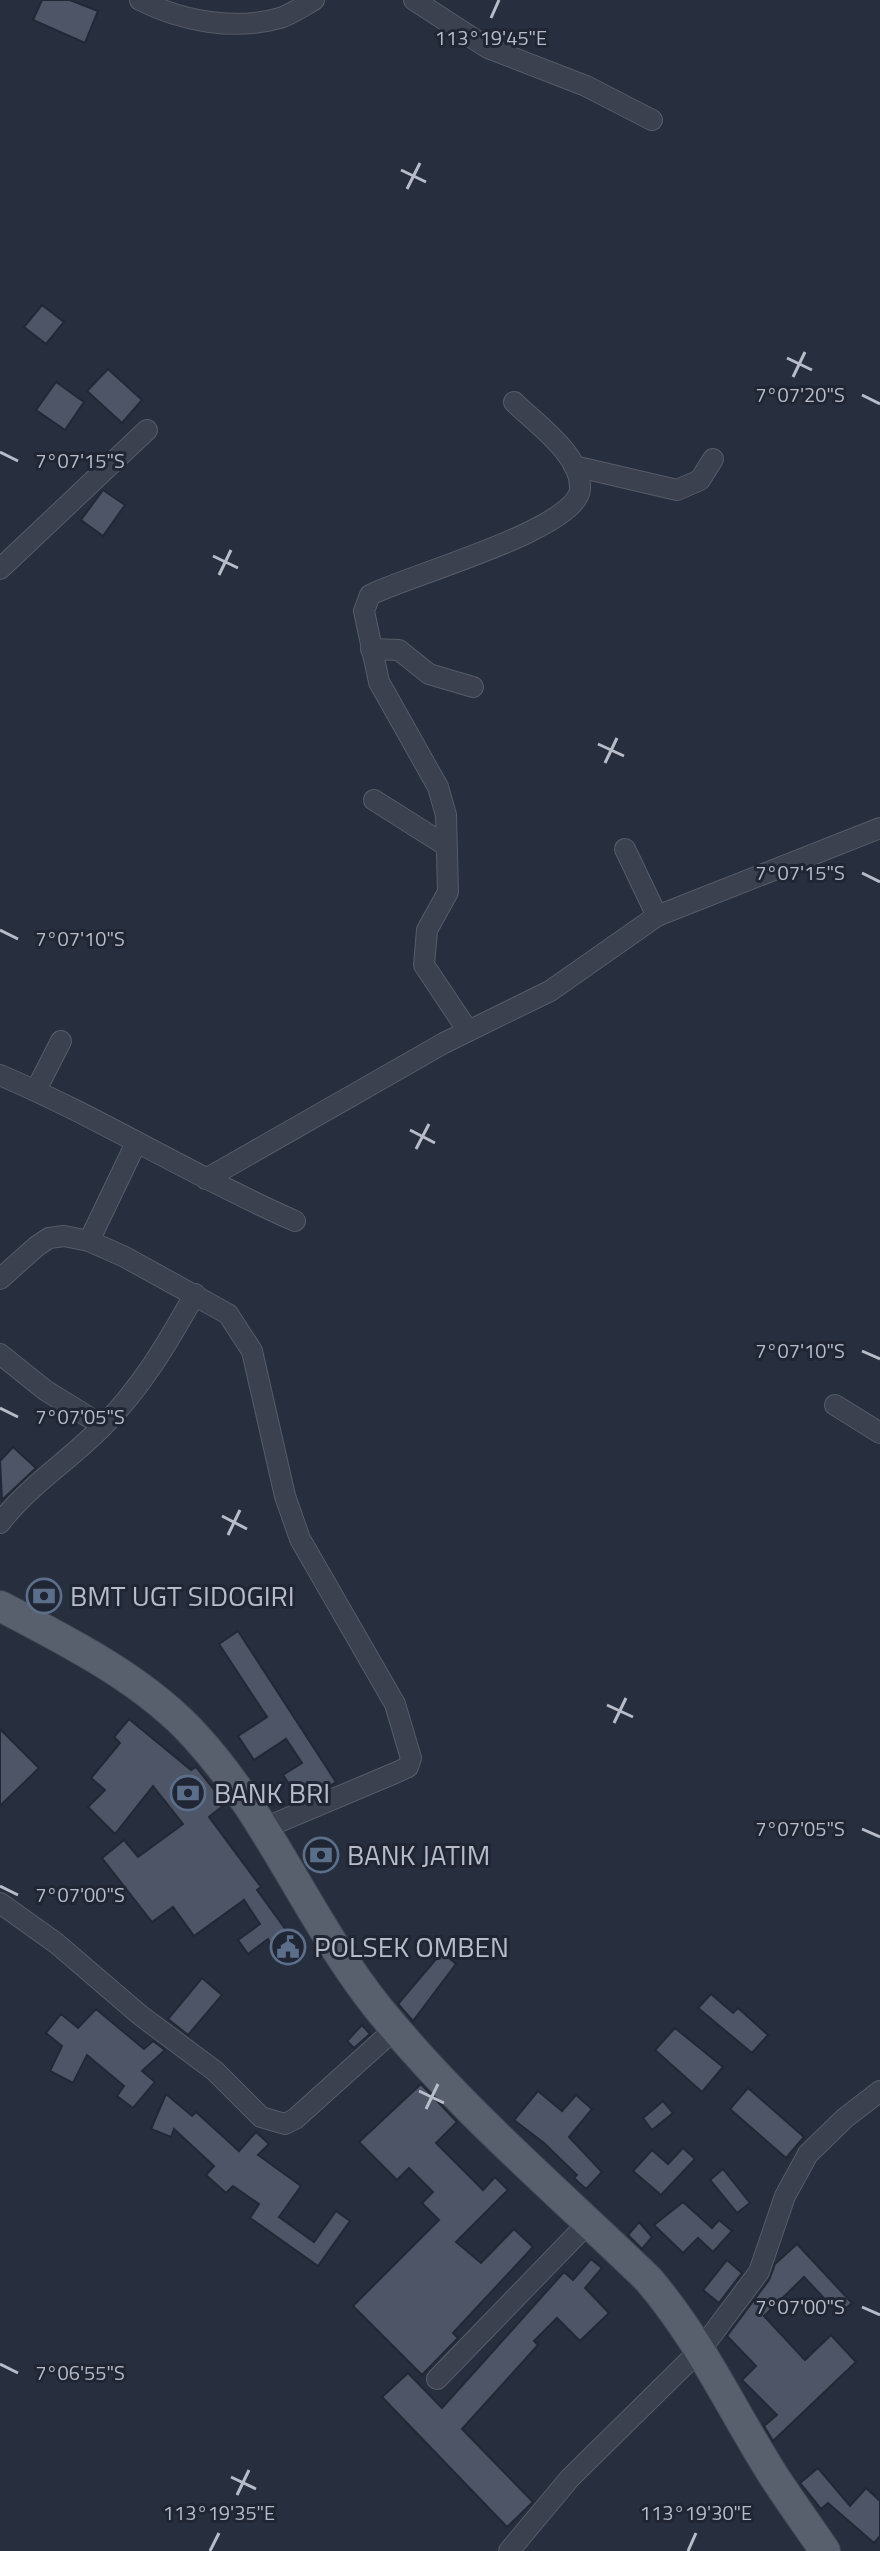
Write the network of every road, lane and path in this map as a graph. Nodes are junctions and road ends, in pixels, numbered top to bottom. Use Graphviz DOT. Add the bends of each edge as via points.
graph roads {
  1 [pos="140,0"];
  2 [pos="314,0"];
  3 [pos="414,0"];
  4 [pos="652,120"];
  5 [pos="514,402"];
  6 [pos="147,430"];
  7 [pos="713,459"];
  8 [pos="574,466"];
  9 [pos="0,569"];
  10 [pos="371,649"];
  11 [pos="473,687"];
  12 [pos="374,800"];
  13 [pos="880,828"];
  14 [pos="445,845"];
  15 [pos="625,849"];
  16 [pos="657,916"];
  17 [pos="468,1031"];
  18 [pos="61,1041"];
  19 [pos="0,1075"];
  20 [pos="36,1090"];
  21 [pos="136,1143"];
  22 [pos="206,1179"];
  23 [pos="295,1221"];
  24 [pos="89,1241"];
  25 [pos="0,1279"];
  26 [pos="195,1294"];
  27 [pos="0,1354"];
  28 [pos="835,1405"];
  29 [pos="103,1426"];
  30 [pos="880,1433"];
  31 [pos="0,1523"];
  32 [pos="0,1606"];
  33 [pos="262,1829"];
  34 [pos="0,1903"];
  35 [pos="395,2029"];
  36 [pos="880,2091"];
  37 [pos="589,2222"];
  38 [pos="702,2348"];
  39 [pos="437,2379"];
  40 [pos="509,2551"];
  41 [pos="825,2551"];
  1 -- 2 [label="street" via="173,16 233,24 281,17"];
  3 -- 4 [label="street" via="488,48 586,86"];
  5 -- 8 [label="street"];
  6 -- 9 [label="street"];
  7 -- 8 [label="street" via="700,480 677,490"];
  8 -- 10 [label="street" via="577,499 544,526 370,595 364,611"];
  10 -- 11 [label="street" via="399,650 429,674"];
  10 -- 14 [label="street" via="387,701 444,802"];
  12 -- 14 [label="street"];
  13 -- 16 [label="street"];
  14 -- 17 [label="street" via="448,892 427,930 424,965"];
  15 -- 16 [label="street"];
  16 -- 17 [label="street" via="550,991"];
  17 -- 22 [label="street"];
  18 -- 20 [label="street"];
  19 -- 20 [label="street"];
  20 -- 21 [label="street"];
  21 -- 22 [label="street"];
  21 -- 24 [label="street"];
  22 -- 23 [label="street"];
  24 -- 25 [label="street" via="49,1238"];
  24 -- 26 [label="street"];
  26 -- 29 [label="street" via="143,1381"];
  26 -- 33 [label="street" via="228,1314 252,1351 300,1539 395,1704 411,1758 408,1767"];
  27 -- 29 [label="street"];
  28 -- 30 [label="street"];
  29 -- 31 [label="street"];
  32 -- 33 [label="main road" via="107,1667 178,1717 215,1757"];
  33 -- 35 [label="main road" via="316,1922"];
  34 -- 35 [label="street" via="215,2071 273,2123 295,2119"];
  35 -- 37 [label="main road" via="465,2107"];
  36 -- 38 [label="street" via="808,2154 785,2196 759,2272"];
  37 -- 38 [label="main road" via="648,2279"];
  37 -- 39 [label="street"];
  38 -- 40 [label="street" via="570,2478"];
  38 -- 41 [label="main road" via="774,2476"];
}
